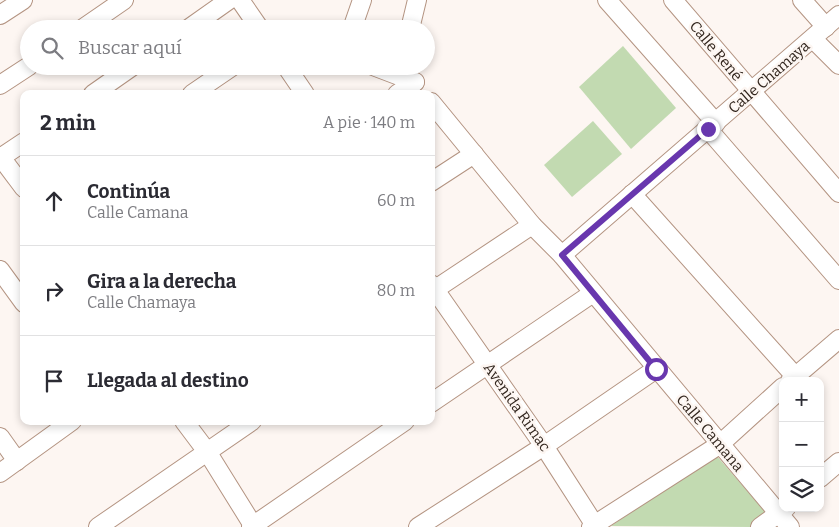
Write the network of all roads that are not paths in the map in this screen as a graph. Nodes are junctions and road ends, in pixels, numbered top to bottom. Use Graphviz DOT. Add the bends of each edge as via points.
graph roads {
  1 [pos="23,0"];
  2 [pos="124,0"];
  3 [pos="229,0"];
  4 [pos="240,0"];
  5 [pos="362,0"];
  6 [pos="417,0"];
  7 [pos="607,0"];
  8 [pos="673,0"];
  9 [pos="802,0"];
  10 [pos="0,16"];
  11 [pos="95,20"];
  12 [pos="201,20"];
  13 [pos="254,20"];
  14 [pos="355,20"];
  15 [pos="412,20"];
  16 [pos="826,27"];
  17 [pos="839,65"];
  18 [pos="20,72"];
  19 [pos="120,75"];
  20 [pos="219,75"];
  21 [pos="291,75"];
  22 [pos="399,75"];
  23 [pos="417,81"];
  24 [pos="0,85"];
  25 [pos="99,90"];
  26 [pos="198,90"];
  27 [pos="300,90"];
  28 [pos="403,90"];
  29 [pos="751,92"];
  30 [pos="435,107"];
  31 [pos="712,126"];
  32 [pos="20,144"];
  33 [pos="474,154"];
  34 [pos="0,157"];
  35 [pos="435,179"];
  36 [pos="20,183"];
  37 [pos="839,193"];
  38 [pos="632,194"];
  39 [pos="532,225"];
  40 [pos="562,255"];
  41 [pos="0,270"];
  42 [pos="839,280"];
  43 [pos="435,287"];
  44 [pos="435,293"];
  45 [pos="593,293"];
  46 [pos="20,298"];
  47 [pos="839,340"];
  48 [pos="488,365"];
  49 [pos="656,369"];
  50 [pos="785,377"];
  51 [pos="795,377"];
  52 [pos="779,391"];
  53 [pos="435,400"];
  54 [pos="66,425"];
  55 [pos="187,425"];
  56 [pos="246,425"];
  57 [pos="399,425"];
  58 [pos="0,437"];
  59 [pos="719,445"];
  60 [pos="544,446"];
  61 [pos="208,453"];
  62 [pos="17,461"];
  63 [pos="839,462"];
  64 [pos="0,473"];
  65 [pos="824,475"];
  66 [pos="785,517"];
  67 [pos="253,526"];
  68 [pos="594,526"];
  69 [pos="98,527"];
  70 [pos="418,527"];
  71 [pos="760,527"];
  1 -- 10 [label="street"];
  2 -- 11 [label="street"];
  3 -- 12 [label="street"];
  4 -- 13 [label="street"];
  5 -- 14 [label="street"];
  6 -- 15 [label="street"];
  7 -- 31 [label="street"];
  8 -- 29 [label="street, Calle René"];
  9 -- 16 [label="street"];
  16 -- 17 [label="street"];
  16 -- 29 [label="street, Calle Chamaya"];
  18 -- 24 [label="street"];
  19 -- 25 [label="street"];
  20 -- 26 [label="street"];
  21 -- 27 [label="street"];
  22 -- 23 [label="street"];
  23 -- 28 [label="street"];
  29 -- 31 [label="street, Calle Chamaya"];
  29 -- 37 [label="street, Calle René"];
  30 -- 33 [label="street, Calle Camana"];
  31 -- 38 [label="street, Calle Chamaya"];
  31 -- 42 [label="street"];
  32 -- 34 [label="street"];
  33 -- 35 [label="street"];
  33 -- 39 [label="street, Calle Camana"];
  34 -- 36 [label="street"];
  38 -- 40 [label="street, Calle Chamaya"];
  38 -- 50 [label="street"];
  39 -- 40 [label="street, Calle Camana"];
  39 -- 43 [label="street"];
  40 -- 45 [label="street, Calle Camana"];
  41 -- 46 [label="street"];
  44 -- 48 [label="street, Avenida Rimac"];
  45 -- 48 [label="street"];
  45 -- 49 [label="street, Calle Camana"];
  47 -- 51 [label="street"];
  48 -- 53 [label="street"];
  48 -- 60 [label="street, Avenida Rimac"];
  49 -- 59 [label="street, Calle Camana"];
  49 -- 60 [label="street"];
  52 -- 59 [label="street"];
  54 -- 62 [label="street"];
  55 -- 61 [label="street"];
  56 -- 61 [label="street"];
  57 -- 67 [label="street"];
  58 -- 62 [label="street"];
  59 -- 66 [label="street, Calle Camana"];
  59 -- 68 [label="street"];
  60 -- 68 [label="street, Avenida Rimac"];
  60 -- 70 [label="street"];
  61 -- 67 [label="street"];
  61 -- 69 [label="street"];
  62 -- 64 [label="street"];
  63 -- 65 [label="street"];
  66 -- 71 [label="street"];
}
